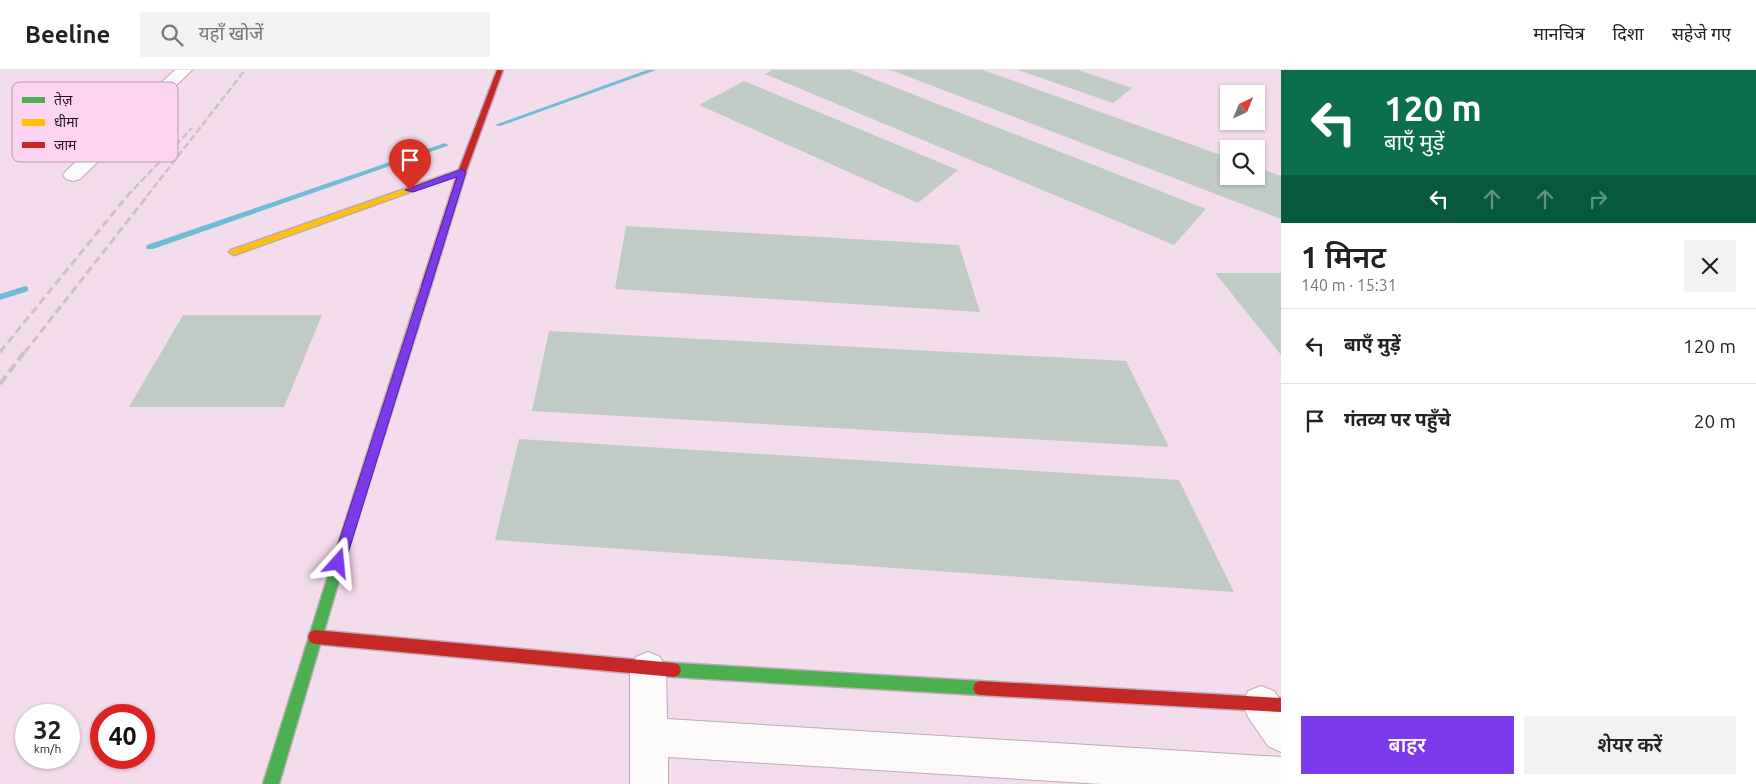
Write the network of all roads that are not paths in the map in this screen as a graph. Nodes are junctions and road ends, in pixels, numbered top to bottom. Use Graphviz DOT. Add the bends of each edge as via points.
graph roads {
  1 [pos="184,70"];
  2 [pos="500,70"];
  3 [pos="171,82"];
  4 [pos="86,162"];
  5 [pos="462,172"];
  6 [pos="73,174"];
  7 [pos="234,252"];
  8 [pos="315,638"];
  9 [pos="648,669"];
  10 [pos="1271,704"];
  11 [pos="1281,733"];
  12 [pos="649,737"];
  13 [pos="1281,776"];
  14 [pos="270,784"];
  15 [pos="649,784"];
  1 -- 3 [label="street"];
  2 -- 5 [label="street"];
  4 -- 6 [label="street"];
  5 -- 7 [label="street"];
  5 -- 8 [label="street"];
  8 -- 9 [label="street"];
  8 -- 14 [label="street"];
  9 -- 10 [label="street"];
  9 -- 12 [label="street"];
  10 -- 11 [label="street"];
  12 -- 13 [label="street"];
  12 -- 15 [label="street"];
}
